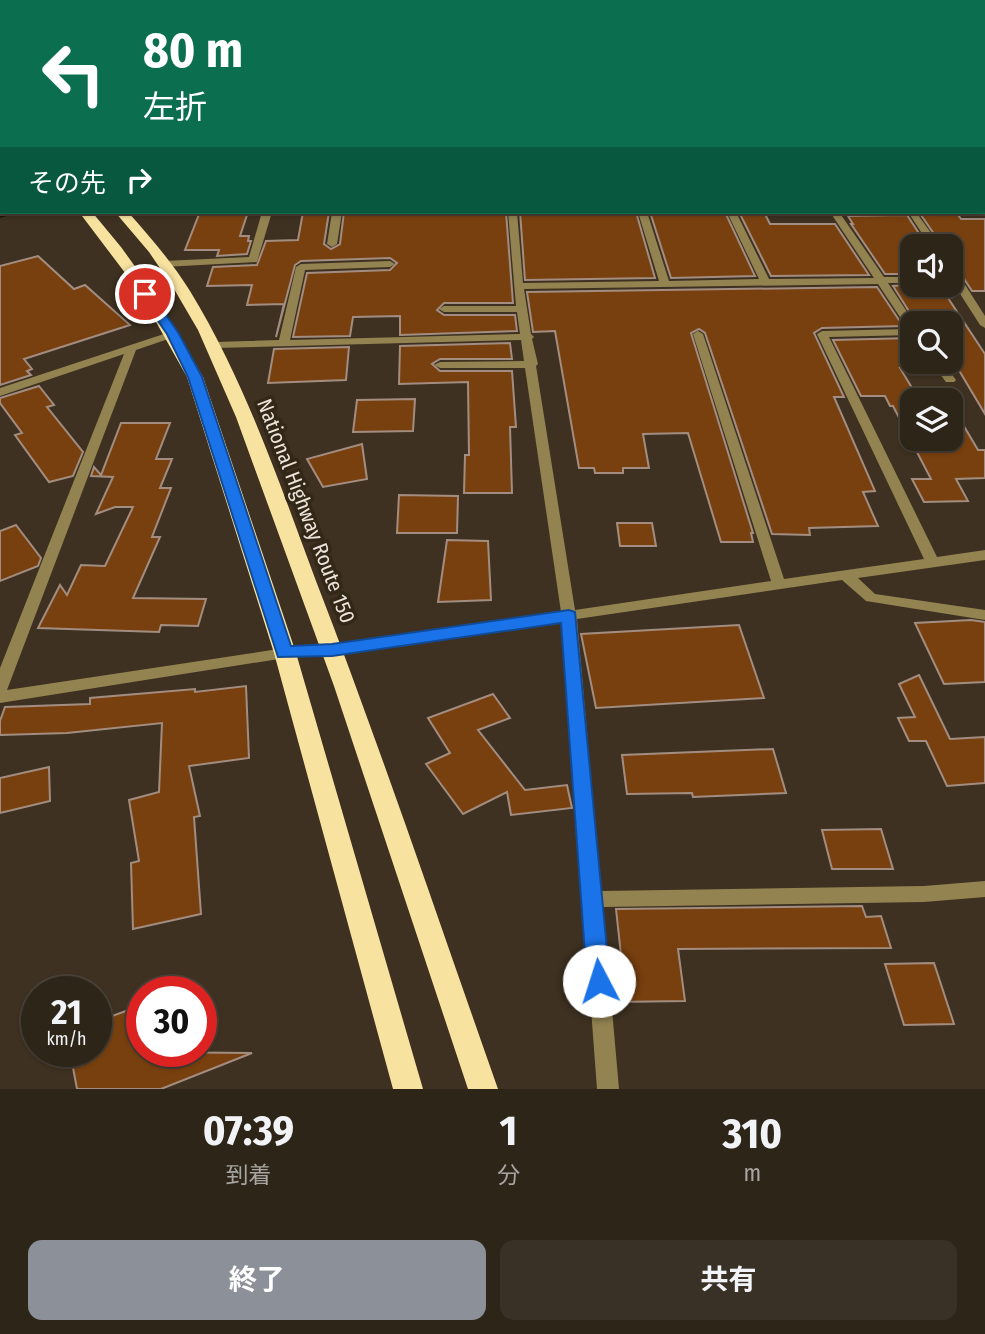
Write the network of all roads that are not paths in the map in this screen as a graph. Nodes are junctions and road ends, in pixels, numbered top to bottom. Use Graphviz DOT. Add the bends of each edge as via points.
graph roads {
  1 [pos="87,214"];
  2 [pos="123,214"];
  3 [pos="266,214"];
  4 [pos="337,214"];
  5 [pos="512,214"];
  6 [pos="643,214"];
  7 [pos="732,214"];
  8 [pos="836,214"];
  9 [pos="913,214"];
  10 [pos="927,234"];
  11 [pos="332,244"];
  12 [pos="164,264"];
  13 [pos="390,264"];
  14 [pos="878,280"];
  15 [pos="900,280"];
  16 [pos="765,282"];
  17 [pos="665,283"];
  18 [pos="518,286"];
  19 [pos="963,292"];
  20 [pos="444,309"];
  21 [pos="522,309"];
  22 [pos="900,312"];
  23 [pos="985,325"];
  24 [pos="900,330"];
  25 [pos="173,334"];
  26 [pos="698,334"];
  27 [pos="528,337"];
  28 [pos="284,343"];
  29 [pos="215,345"];
  30 [pos="131,351"];
  31 [pos="531,364"];
  32 [pos="440,365"];
  33 [pos="946,374"];
  34 [pos="950,380"];
  35 [pos="0,392"];
  36 [pos="985,555"];
  37 [pos="933,563"];
  38 [pos="845,575"];
  39 [pos="779,585"];
  40 [pos="985,615"];
  41 [pos="569,616"];
  42 [pos="332,650"];
  43 [pos="285,653"];
  44 [pos="0,688"];
  45 [pos="0,697"];
  46 [pos="985,889"];
  47 [pos="592,899"];
  48 [pos="408,1089"];
  49 [pos="482,1089"];
  50 [pos="608,1089"];
  1 -- 25 [label="highway"];
  2 -- 12 [label="highway, National Highway Route 150"];
  3 -- 12 [label="street" via="253,260"];
  4 -- 11 [label="street"];
  5 -- 18 [label="street"];
  6 -- 17 [label="street"];
  7 -- 16 [label="street"];
  8 -- 14 [label="street"];
  9 -- 10 [label="street"];
  12 -- 29 [label="highway, National Highway Route 150"];
  13 -- 28 [label="street" via="300,267"];
  14 -- 15 [label="street"];
  14 -- 16 [label="street"];
  14 -- 22 [label="street"];
  16 -- 17 [label="street"];
  17 -- 18 [label="street"];
  18 -- 21 [label="street"];
  19 -- 23 [label="street"];
  20 -- 21 [label="street"];
  21 -- 27 [label="street"];
  24 -- 37 [label="street" via="822,334"];
  25 -- 30 [label="street"];
  25 -- 43 [label="highway" via="195,377"];
  26 -- 39 [label="street"];
  27 -- 28 [label="street"];
  27 -- 31 [label="street"];
  28 -- 29 [label="street"];
  29 -- 42 [label="highway, National Highway Route 150"];
  30 -- 35 [label="street"];
  30 -- 44 [label="street"];
  31 -- 32 [label="street"];
  31 -- 41 [label="street"];
  33 -- 34 [label="street"];
  36 -- 37 [label="street"];
  37 -- 38 [label="street"];
  38 -- 39 [label="street"];
  38 -- 40 [label="street" via="871,597"];
  39 -- 41 [label="street"];
  41 -- 42 [label="street"];
  41 -- 47 [label="street"];
  42 -- 43 [label="street"];
  42 -- 49 [label="highway, National Highway Route 150"];
  43 -- 45 [label="street"];
  43 -- 48 [label="highway"];
  46 -- 47 [label="street"];
  47 -- 50 [label="street"];
}
